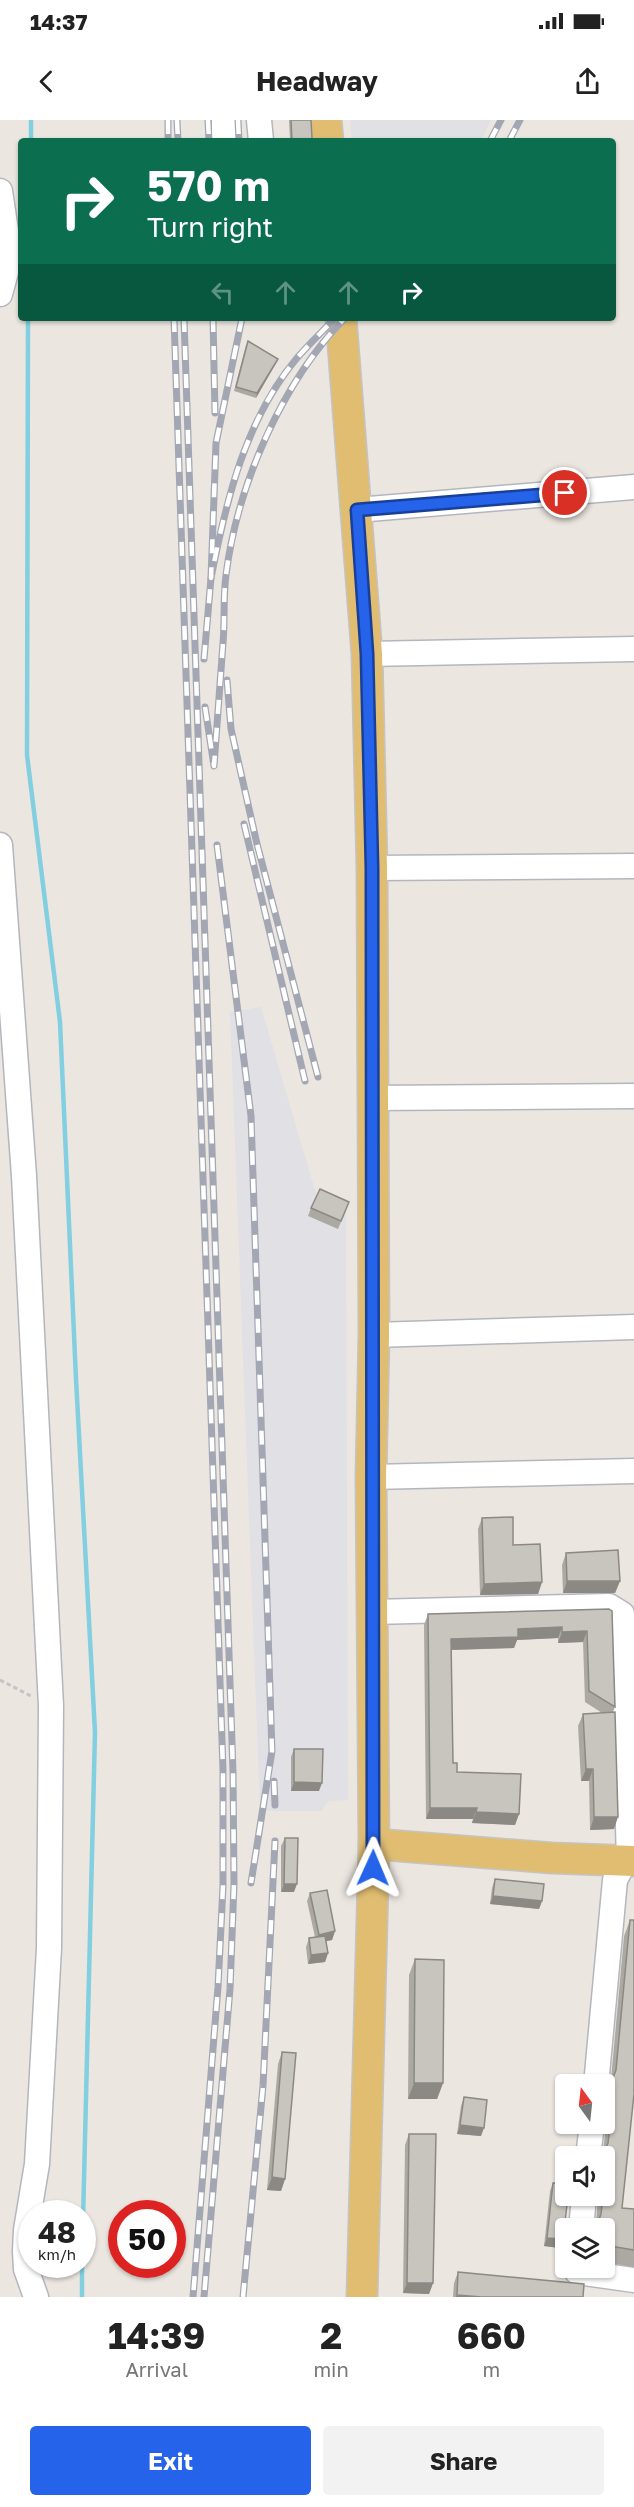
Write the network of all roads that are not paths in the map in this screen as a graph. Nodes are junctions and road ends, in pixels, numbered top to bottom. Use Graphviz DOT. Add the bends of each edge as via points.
graph roads {
  1 [pos="224,120"];
  2 [pos="259,120"];
  3 [pos="326,120"];
  4 [pos="224,138"];
  5 [pos="261,138"];
  6 [pos="328,138"];
  7 [pos="0,191"];
  8 [pos="4,278"];
  9 [pos="341,321"];
  10 [pos="634,487"];
  11 [pos="357,510"];
  12 [pos="634,649"];
  13 [pos="367,654"];
  14 [pos="0,845"];
  15 [pos="634,866"];
  16 [pos="372,868"];
  17 [pos="634,1096"];
  18 [pos="371,1098"];
  19 [pos="634,1327"];
  20 [pos="374,1335"];
  21 [pos="634,1471"];
  22 [pos="371,1477"];
  23 [pos="373,1612"];
  24 [pos="374,1844"];
  25 [pos="627,1870"];
  26 [pos="598,2074"];
  27 [pos="615,2277"];
  28 [pos="634,2280"];
  29 [pos="36,2297"];
  30 [pos="362,2297"];
  1 -- 4 [label="street"];
  2 -- 5 [label="street"];
  3 -- 6 [label="main road"];
  7 -- 8 [label="street" via="10,257"];
  9 -- 11 [label="main road"];
  10 -- 11 [label="street"];
  11 -- 13 [label="main road"];
  12 -- 13 [label="street"];
  13 -- 16 [label="main road"];
  14 -- 29 [label="street" via="24,1176 51,1706 49,1948 37,2164 25,2251 26,2269"];
  15 -- 16 [label="street"];
  16 -- 18 [label="main road"];
  17 -- 18 [label="street"];
  18 -- 20 [label="main road"];
  19 -- 20 [label="street"];
  20 -- 22 [label="main road"];
  21 -- 22 [label="street"];
  22 -- 23 [label="main road"];
  23 -- 24 [label="main road"];
  23 -- 25 [label="street" via="609,1606 622,1614"];
  24 -- 25 [label="main road" via="552,1858"];
  24 -- 30 [label="main road"];
  25 -- 26 [label="street"];
  27 -- 28 [label="street"];
}
